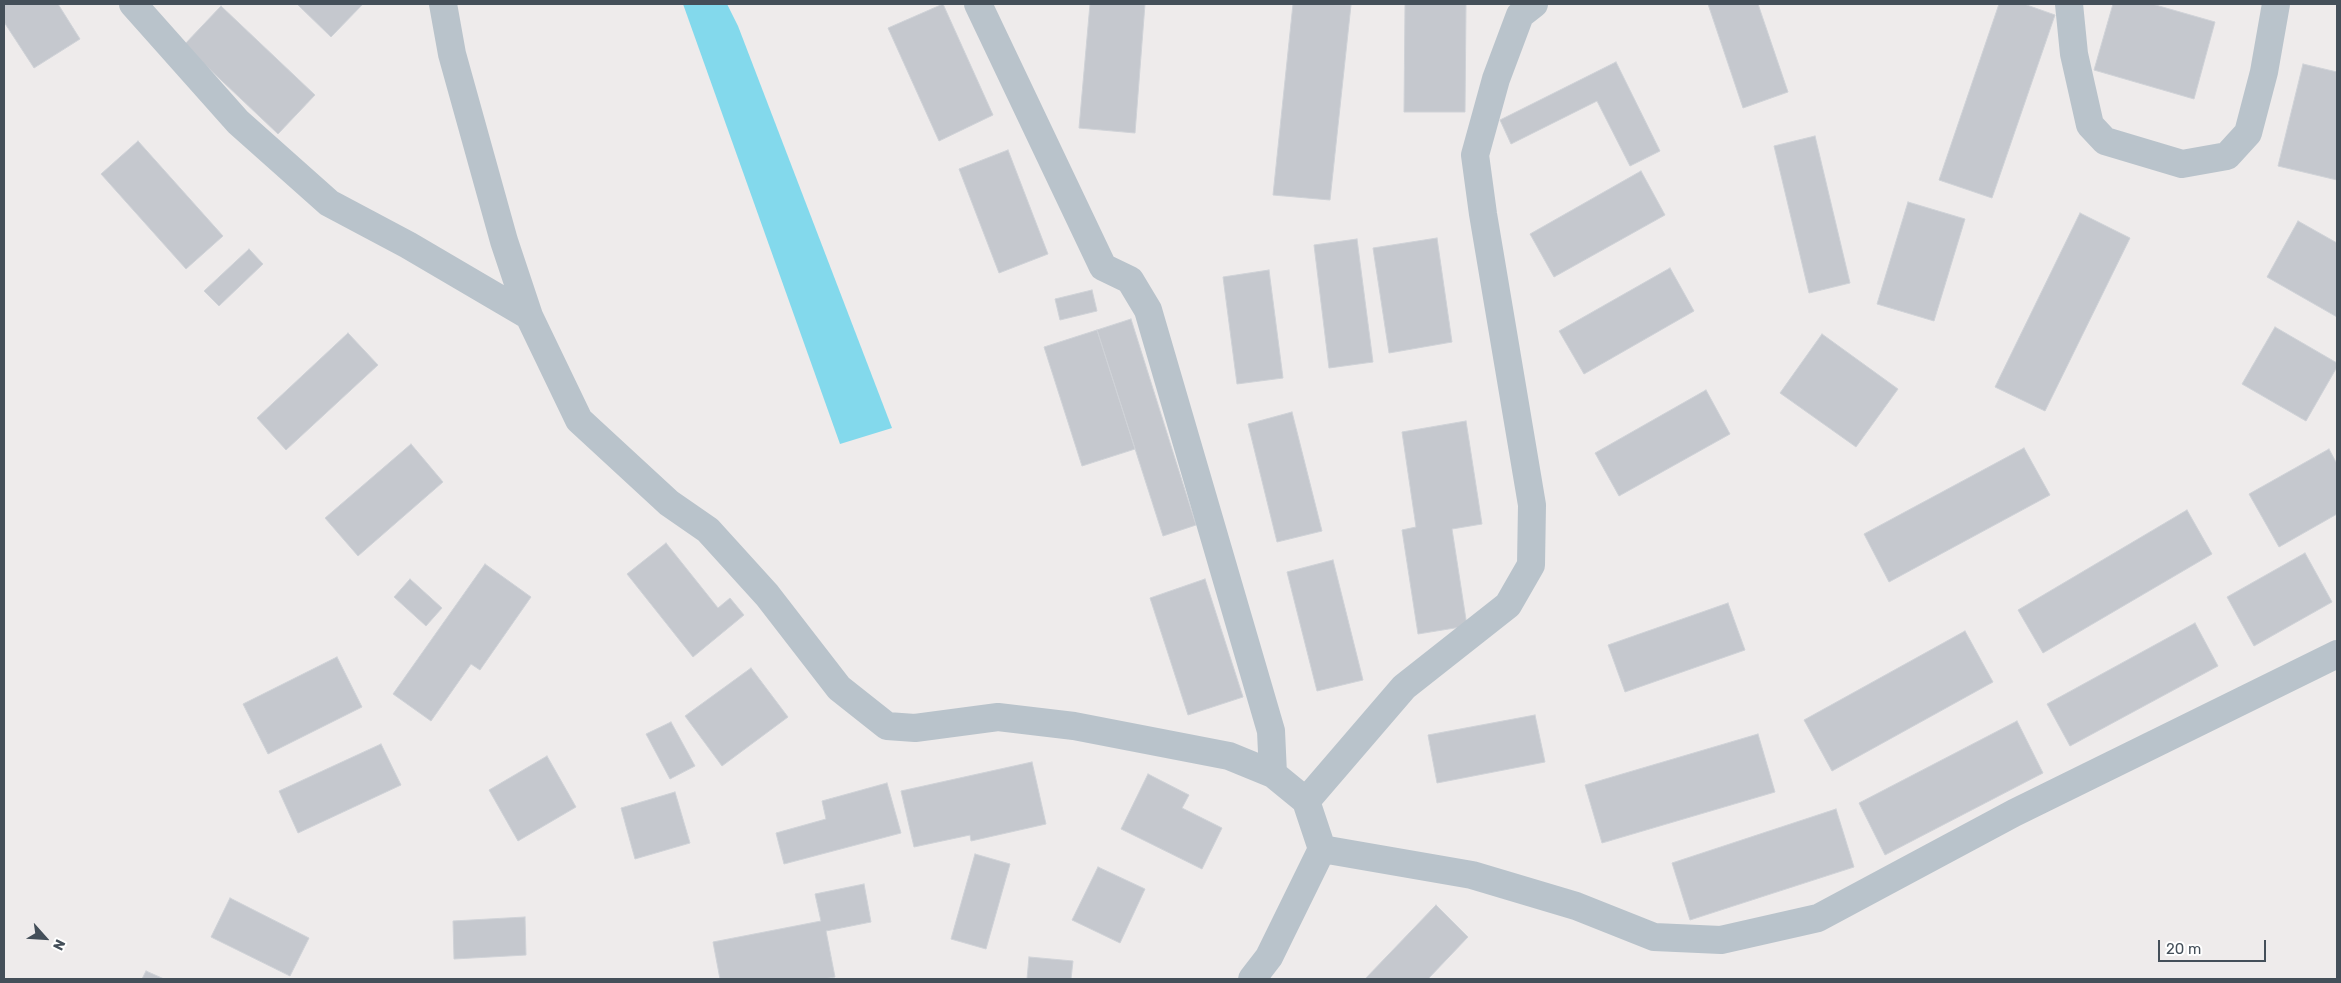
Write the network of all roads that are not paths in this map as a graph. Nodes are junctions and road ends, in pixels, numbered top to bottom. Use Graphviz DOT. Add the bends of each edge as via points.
graph roads {
  1 [pos="133,4"];
  2 [pos="443,4"];
  3 [pos="978,4"];
  4 [pos="2069,4"];
  5 [pos="2276,4"];
  6 [pos="1524,8"];
  7 [pos="529,316"];
  8 [pos="2337,654"];
  9 [pos="1273,774"];
  10 [pos="1306,801"];
  11 [pos="1322,849"];
  12 [pos="1252,979"];
  1 -- 7 [label="street" via="238,122 329,203"];
  2 -- 7 [label="street" via="452,54 504,241"];
  3 -- 9 [label="street" via="1103,267 1130,280 1148,310 1271,731"];
  4 -- 5 [label="street" via="2074,54 2090,125 2105,141 2182,164 2227,156 2248,134 2264,72"];
  6 -- 10 [label="street" via="1496,79 1475,155 1532,505 1531,565 1508,604 1404,687"];
  7 -- 9 [label="street" via="579,420 669,503 708,530 767,595 840,688 887,726 915,728 998,717 1074,726 1229,756"];
  8 -- 11 [label="street" via="2014,813 1818,918 1721,940 1654,937 1576,906 1472,875"];
  9 -- 10 [label="street"];
  10 -- 11 [label="street"];
  11 -- 12 [label="street" via="1269,957"];
}
